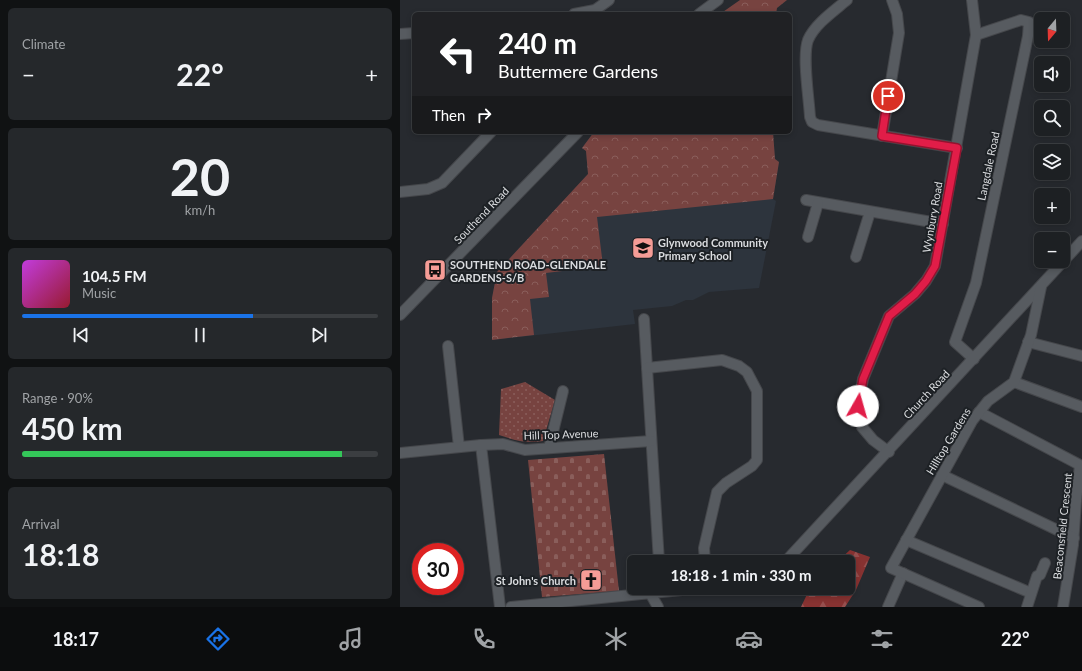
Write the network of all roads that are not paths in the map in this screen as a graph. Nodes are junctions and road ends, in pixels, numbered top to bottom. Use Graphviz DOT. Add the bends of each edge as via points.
graph roads {
  1 [pos="609,0"];
  2 [pos="718,0"];
  3 [pos="847,0"];
  4 [pos="892,0"];
  5 [pos="972,0"];
  6 [pos="584,12"];
  7 [pos="702,12"];
  8 [pos="412,33"];
  9 [pos="400,34"];
  10 [pos="976,36"];
  11 [pos="489,134"];
  12 [pos="576,134"];
  13 [pos="882,136"];
  14 [pos="957,148"];
  15 [pos="400,192"];
  16 [pos="806,200"];
  17 [pos="818,203"];
  18 [pos="870,212"];
  19 [pos="943,224"];
  20 [pos="808,237"];
  21 [pos="1082,241"];
  22 [pos="856,257"];
  23 [pos="1041,287"];
  24 [pos="400,315"];
  25 [pos="644,319"];
  26 [pos="1028,342"];
  27 [pos="448,346"];
  28 [pos="1082,356"];
  29 [pos="974,359"];
  30 [pos="647,368"];
  31 [pos="1014,382"];
  32 [pos="563,391"];
  33 [pos="1082,407"];
  34 [pos="979,412"];
  35 [pos="651,441"];
  36 [pos="481,445"];
  37 [pos="459,447"];
  38 [pos="549,448"];
  39 [pos="889,452"];
  40 [pos="400,453"];
  41 [pos="942,475"];
  42 [pos="906,540"];
  43 [pos="1076,543"];
  44 [pos="659,555"];
  45 [pos="704,555"];
  46 [pos="792,555"];
  47 [pos="1045,563"];
  48 [pos="903,573"];
  49 [pos="1031,593"];
  50 [pos="643,595"];
  51 [pos="651,595"];
  52 [pos="620,602"];
  53 [pos="560,605"];
  54 [pos="890,606"];
  55 [pos="500,607"];
  56 [pos="517,607"];
  57 [pos="658,607"];
  58 [pos="979,607"];
  59 [pos="1027,607"];
  60 [pos="1063,607"];
  1 -- 6 [label="street" via="594,10"];
  2 -- 7 [label="street"];
  3 -- 13 [label="street" via="817,26 808,39 806,51 810,117 812,122 818,125"];
  4 -- 13 [label="street" via="897,14 898,33"];
  5 -- 10 [label="street, Wynbury Road"];
  8 -- 9 [label="street"];
  10 -- 14 [label="street, Wynbury Road"];
  10 -- 29 [label="street, Langdale Road" via="1021,20 1029,22 976,283 956,342"];
  11 -- 15 [label="street" via="442,183 428,189"];
  12 -- 24 [label="street, Southend Road"];
  13 -- 14 [label="street"];
  14 -- 19 [label="street, Wynbury Road"];
  16 -- 17 [label="street"];
  17 -- 18 [label="street"];
  17 -- 20 [label="street"];
  18 -- 19 [label="street"];
  18 -- 22 [label="street"];
  19 -- 39 [label="street, Wynbury Road" via="935,266 915,294 889,316 863,379 858,406 862,427 873,440"];
  21 -- 23 [label="street, Church Road"];
  23 -- 26 [label="street"];
  23 -- 29 [label="street, Church Road"];
  25 -- 30 [label="street"];
  26 -- 28 [label="street"];
  26 -- 31 [label="street"];
  27 -- 37 [label="street"];
  29 -- 39 [label="street, Church Road"];
  30 -- 35 [label="street"];
  30 -- 45 [label="street" via="722,360 747,372 757,391 757,460 717,492"];
  31 -- 33 [label="street"];
  31 -- 34 [label="street, Hilltop Gardens" via="988,401"];
  32 -- 38 [label="street"];
  34 -- 41 [label="street, Hilltop Gardens"];
  34 -- 43 [label="street, Beaconsfield Crescent" via="1080,465 1076,501"];
  35 -- 38 [label="street, Hill Top Avenue"];
  35 -- 44 [label="street"];
  36 -- 37 [label="street, Hill Top Avenue"];
  36 -- 38 [label="street, Hill Top Avenue" via="503,444 525,450"];
  36 -- 55 [label="street"];
  37 -- 40 [label="street, Hill Top Avenue"];
  39 -- 46 [label="street, Church Road"];
  41 -- 42 [label="street, Hilltop Gardens"];
  41 -- 43 [label="street"];
  42 -- 48 [label="street, Hilltop Gardens" via="891,568"];
  42 -- 49 [label="street"];
  43 -- 60 [label="street, Beaconsfield Crescent"];
  47 -- 49 [label="street"];
  48 -- 54 [label="street"];
  48 -- 58 [label="street"];
  49 -- 59 [label="street"];
  50 -- 52 [label="street"];
  51 -- 57 [label="street"];
  52 -- 53 [label="street"];
  53 -- 56 [label="street"];
}
